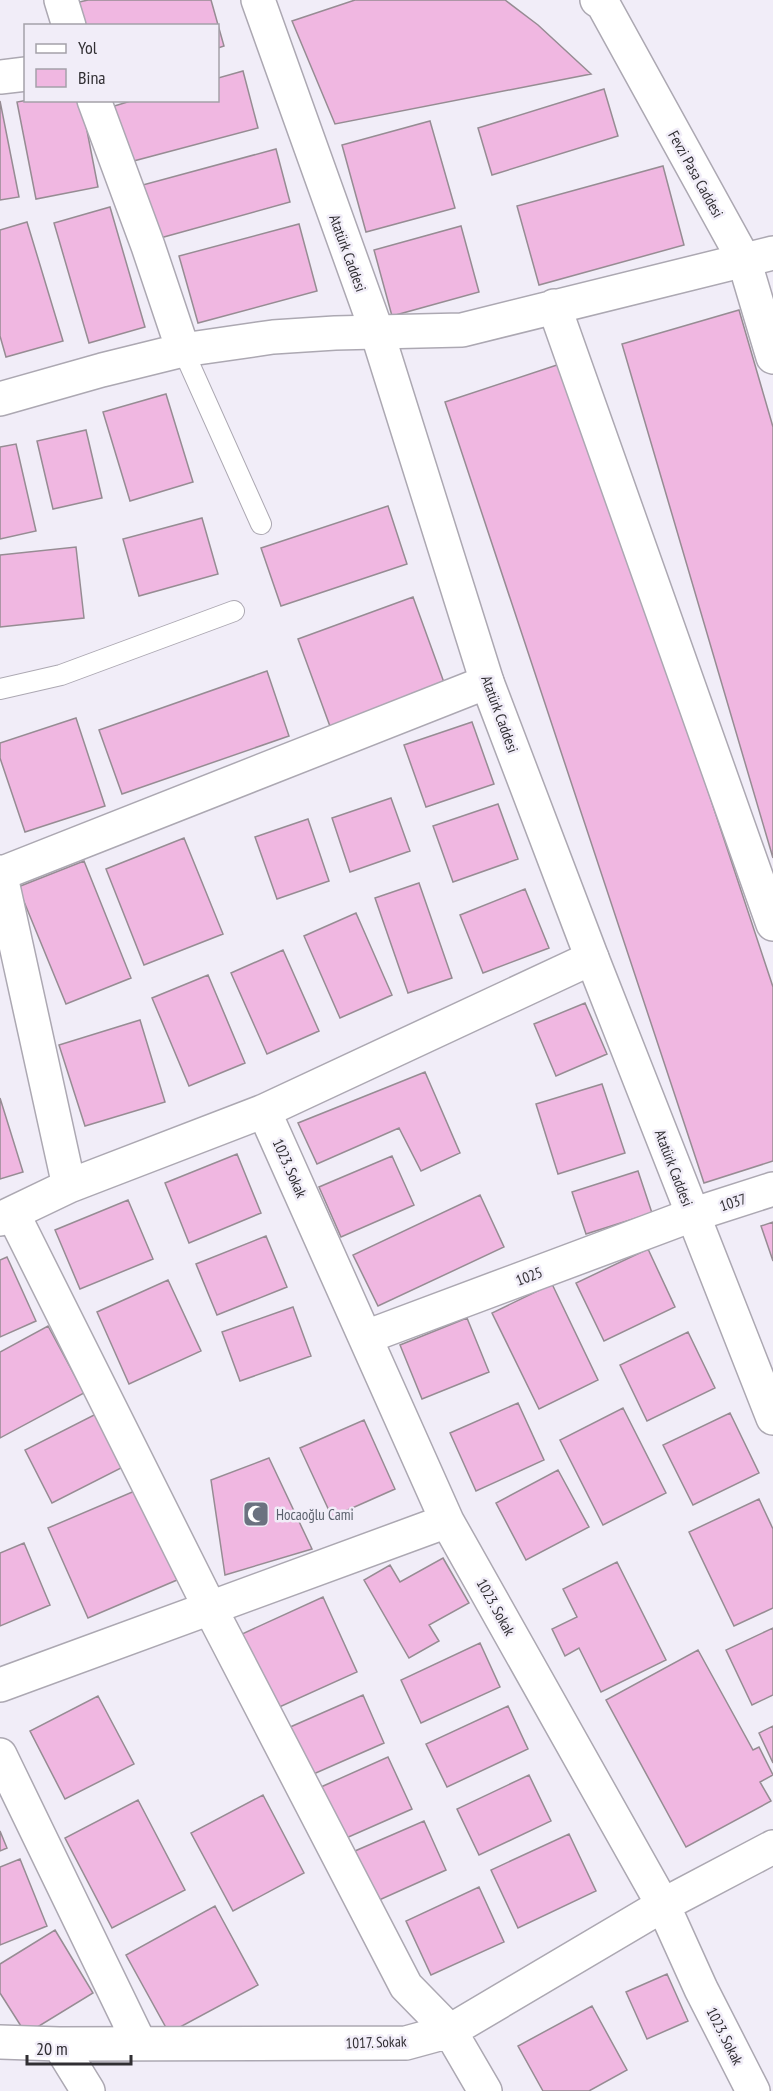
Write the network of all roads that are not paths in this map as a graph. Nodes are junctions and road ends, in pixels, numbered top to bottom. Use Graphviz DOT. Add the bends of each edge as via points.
graph roads {
  1 [pos="61,0"];
  2 [pos="258,0"];
  3 [pos="597,0"];
  4 [pos="68,24"];
  5 [pos="24,74"];
  6 [pos="0,76"];
  7 [pos="95,102"];
  8 [pos="758,256"];
  9 [pos="554,306"];
  10 [pos="377,332"];
  11 [pos="183,350"];
  12 [pos="773,357"];
  13 [pos="0,399"];
  14 [pos="261,524"];
  15 [pos="234,611"];
  16 [pos="487,682"];
  17 [pos="0,688"];
  18 [pos="0,874"];
  19 [pos="773,924"];
  20 [pos="592,958"];
  21 [pos="264,1111"];
  22 [pos="69,1186"];
  23 [pos="773,1189"];
  24 [pos="692,1215"];
  25 [pos="7,1217"];
  26 [pos="366,1337"];
  27 [pos="773,1418"];
  28 [pos="447,1521"];
  29 [pos="210,1608"];
  30 [pos="0,1685"];
  31 [pos="0,1755"];
  32 [pos="773,1847"];
  33 [pos="663,1905"];
  34 [pos="450,2031"];
  35 [pos="0,2042"];
  36 [pos="60,2044"];
  37 [pos="140,2044"];
  38 [pos="88,2091"];
  39 [pos="484,2091"];
  40 [pos="753,2091"];
  1 -- 4 [label="street"];
  2 -- 10 [label="street, Atatürk Caddesi"];
  3 -- 8 [label="street, Fevzi Pasa Caddesi"];
  5 -- 6 [label="street"];
  7 -- 11 [label="street"];
  8 -- 9 [label="street"];
  8 -- 12 [label="street, Fevzi Pasa Caddesi"];
  9 -- 10 [label="street" via="462,330"];
  9 -- 19 [label="street"];
  10 -- 11 [label="street" via="273,338"];
  10 -- 16 [label="street, Atatürk Caddesi"];
  11 -- 13 [label="street"];
  11 -- 14 [label="lane"];
  15 -- 17 [label="lane" via="61,675"];
  16 -- 18 [label="street"];
  16 -- 20 [label="street, Atatürk Caddesi"];
  18 -- 22 [label="street"];
  20 -- 21 [label="street"];
  20 -- 24 [label="street, Atatürk Caddesi"];
  21 -- 22 [label="street"];
  21 -- 26 [label="street, 1023. Sokak"];
  22 -- 25 [label="street"];
  23 -- 24 [label="street, 1037"];
  24 -- 26 [label="street, 1025"];
  24 -- 27 [label="street, Atatürk Caddesi"];
  25 -- 29 [label="street"];
  26 -- 28 [label="street, 1023. Sokak"];
  28 -- 29 [label="street"];
  28 -- 33 [label="street, 1023. Sokak"];
  29 -- 30 [label="street"];
  29 -- 34 [label="street" via="406,1986"];
  31 -- 37 [label="street"];
  32 -- 33 [label="street, 1017. Sokak"];
  33 -- 34 [label="street, 1017. Sokak"];
  33 -- 40 [label="street, 1023. Sokak"];
  34 -- 37 [label="street, 1017. Sokak" via="406,2043"];
  34 -- 39 [label="street"];
  35 -- 36 [label="street, 1017. Sokak"];
  36 -- 37 [label="street, 1017. Sokak"];
  36 -- 38 [label="street"];
}
